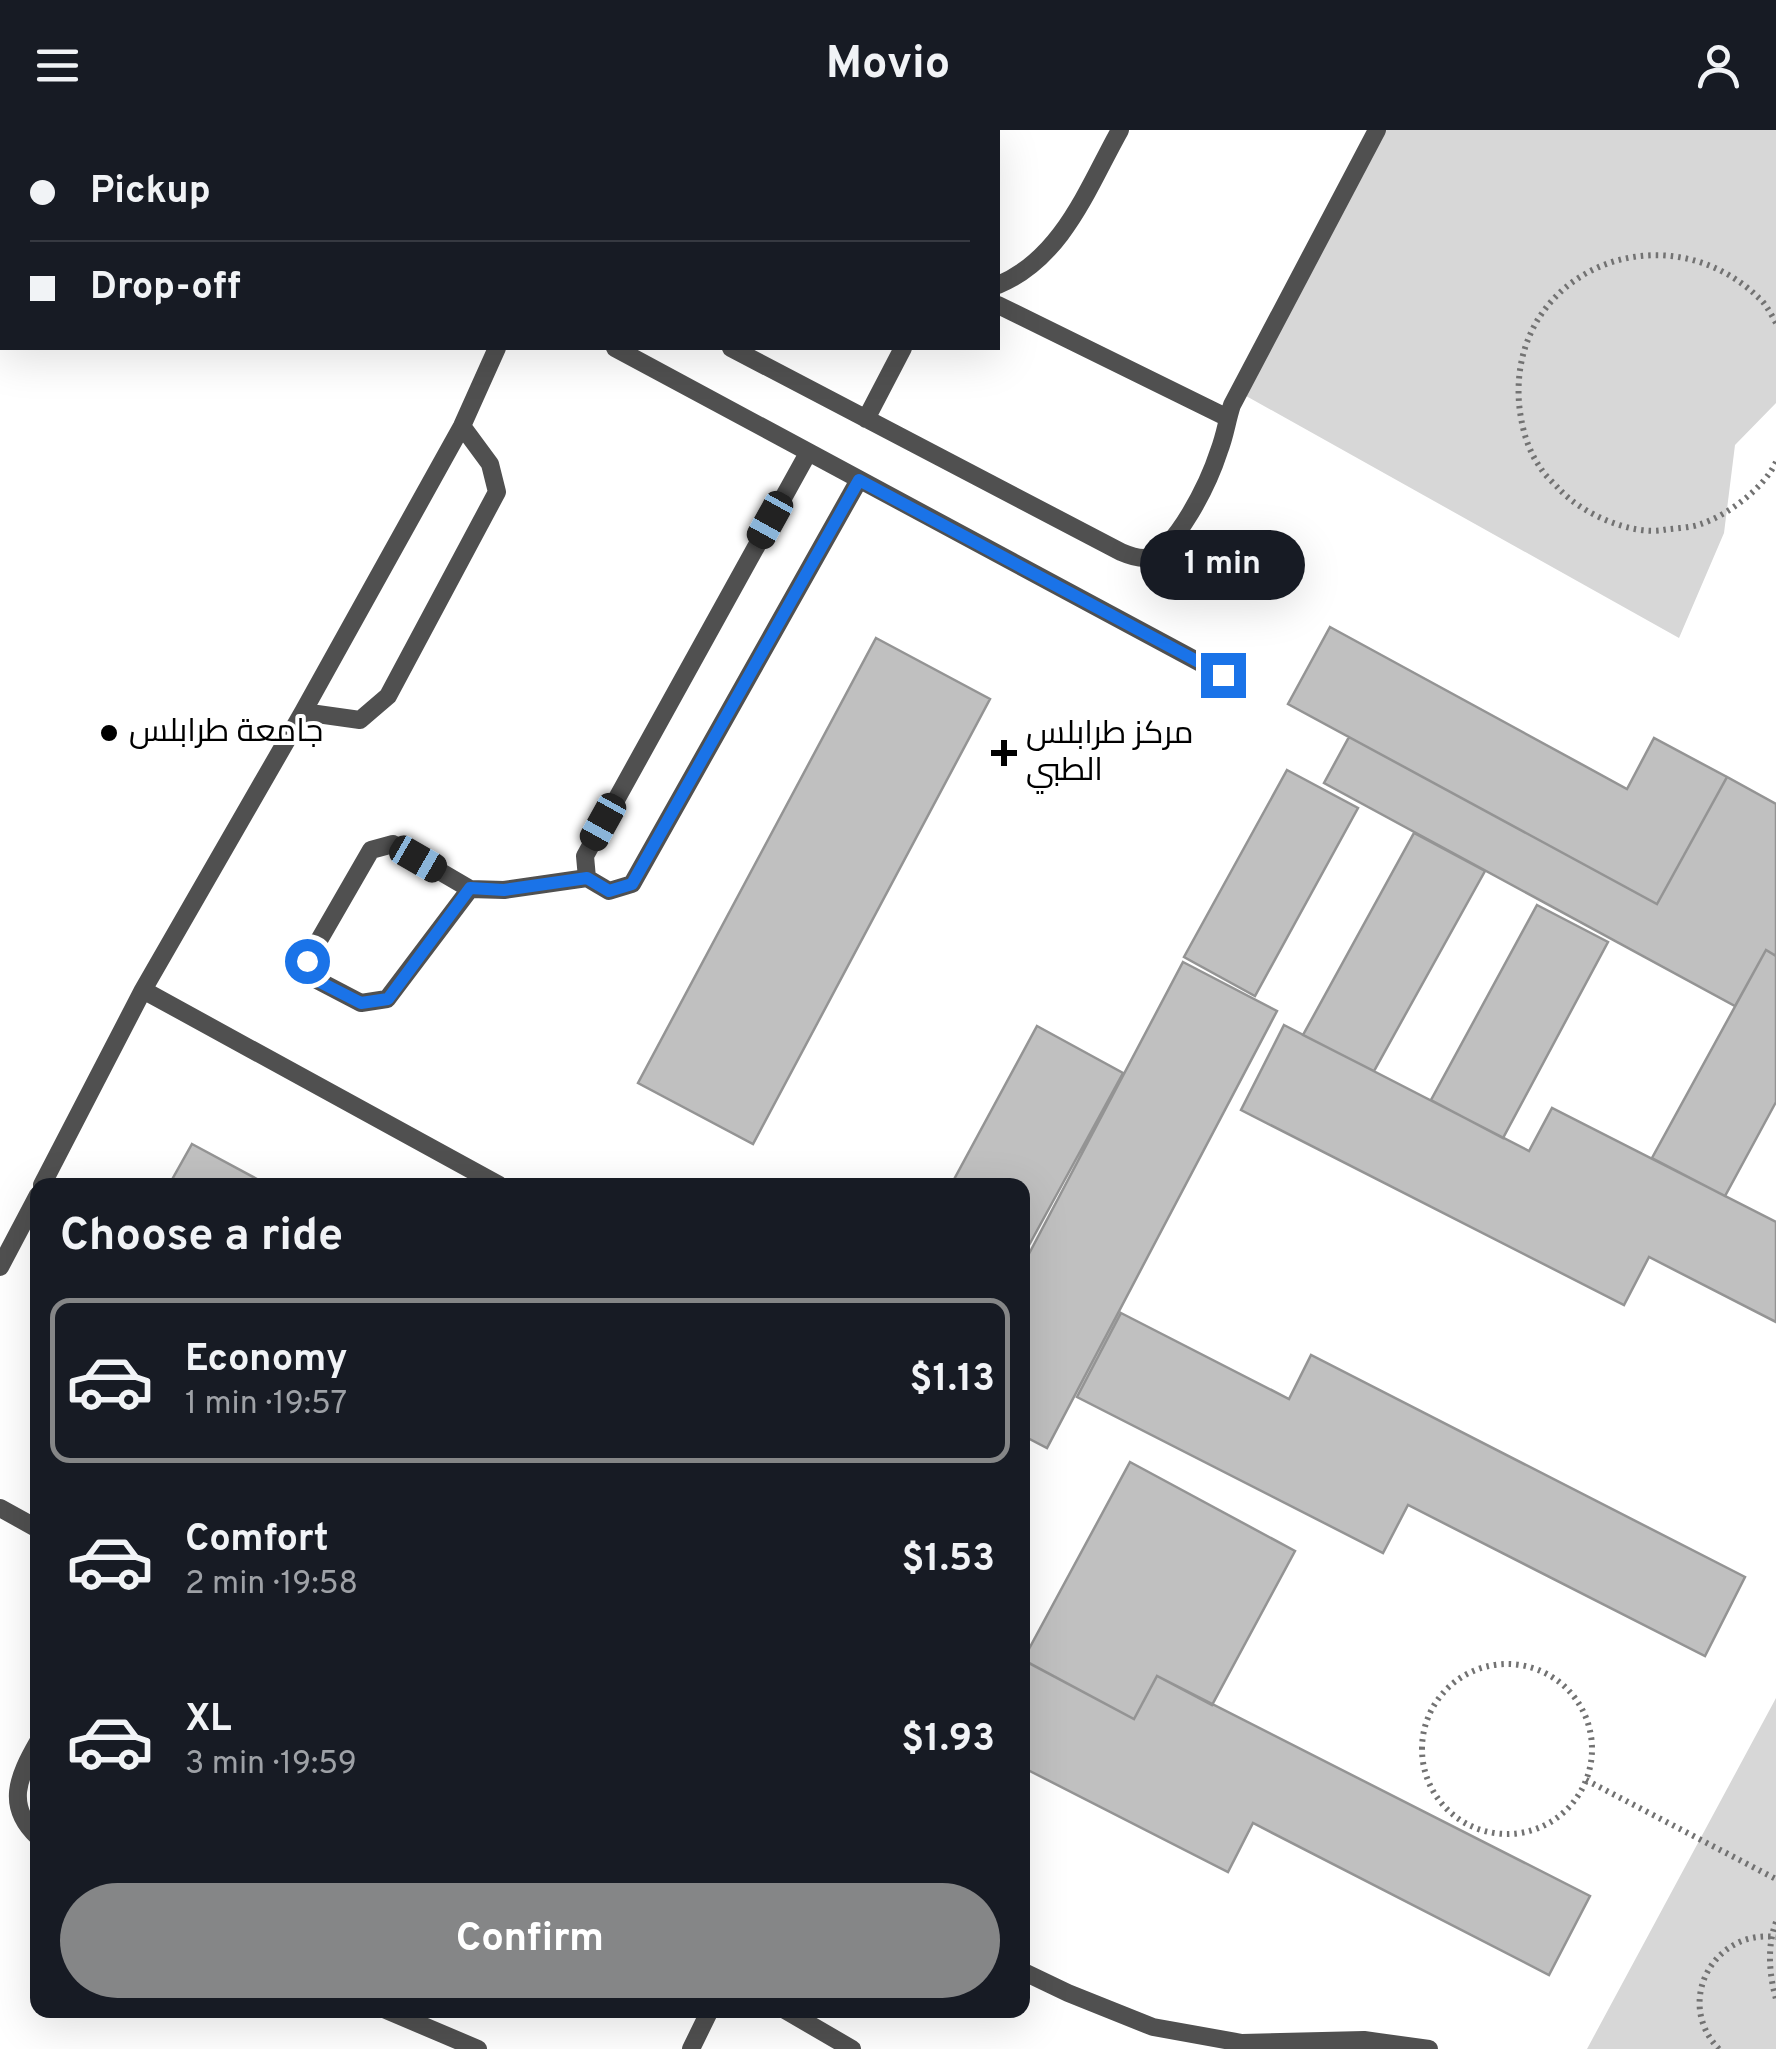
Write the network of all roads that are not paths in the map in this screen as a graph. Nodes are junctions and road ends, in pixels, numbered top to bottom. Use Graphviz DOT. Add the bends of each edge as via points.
graph roads {
  1 [pos="1120,130"];
  2 [pos="1377,130"];
  3 [pos="1000,283"];
  4 [pos="1000,306"];
  5 [pos="496,350"];
  6 [pos="619,350"];
  7 [pos="735,350"];
  8 [pos="902,350"];
  9 [pos="1228,418"];
  10 [pos="866,419"];
  11 [pos="462,426"];
  12 [pos="808,453"];
  13 [pos="859,480"];
  14 [pos="1223,675"];
  15 [pos="302,712"];
  16 [pos="587,878"];
  17 [pos="470,888"];
  18 [pos="143,990"];
  19 [pos="46,1178"];
  20 [pos="485,1178"];
  21 [pos="30,1210"];
  22 [pos="0,1267"];
  23 [pos="0,1508"];
  24 [pos="30,1524"];
  25 [pos="30,1756"];
  26 [pos="30,1830"];
  27 [pos="1030,1975"];
  28 [pos="405,2018"];
  29 [pos="706,2018"];
  30 [pos="799,2018"];
  31 [pos="478,2049"];
  32 [pos="691,2049"];
  33 [pos="852,2049"];
  34 [pos="1429,2049"];
  1 -- 3 [label="lane" via="1060,238"];
  2 -- 9 [label="lane"];
  4 -- 9 [label="lane"];
  5 -- 11 [label="lane"];
  6 -- 12 [label="lane"];
  7 -- 10 [label="lane"];
  8 -- 10 [label="lane"];
  9 -- 10 [label="lane" via="1208,479 1175,536 1143,558"];
  11 -- 15 [label="lane"];
  11 -- 15 [label="lane" via="490,464 497,492 388,696 360,720"];
  12 -- 13 [label="lane"];
  12 -- 16 [label="lane" via="585,856"];
  13 -- 14 [label="lane"];
  13 -- 16 [label="lane" via="632,884 609,891"];
  15 -- 18 [label="lane"];
  16 -- 17 [label="lane"];
  17 -- 17 [label="lane" via="393,844 372,850 307,961 316,980 361,1003 388,999"];
  18 -- 19 [label="lane"];
  18 -- 20 [label="lane"];
  21 -- 22 [label="lane"];
  23 -- 24 [label="lane"];
  25 -- 26 [label="lane" via="17,1790 17,1808"];
  27 -- 34 [label="lane" via="1153,2026 1242,2042 1364,2040"];
  28 -- 31 [label="lane"];
  29 -- 32 [label="lane"];
  30 -- 33 [label="lane"];
}
